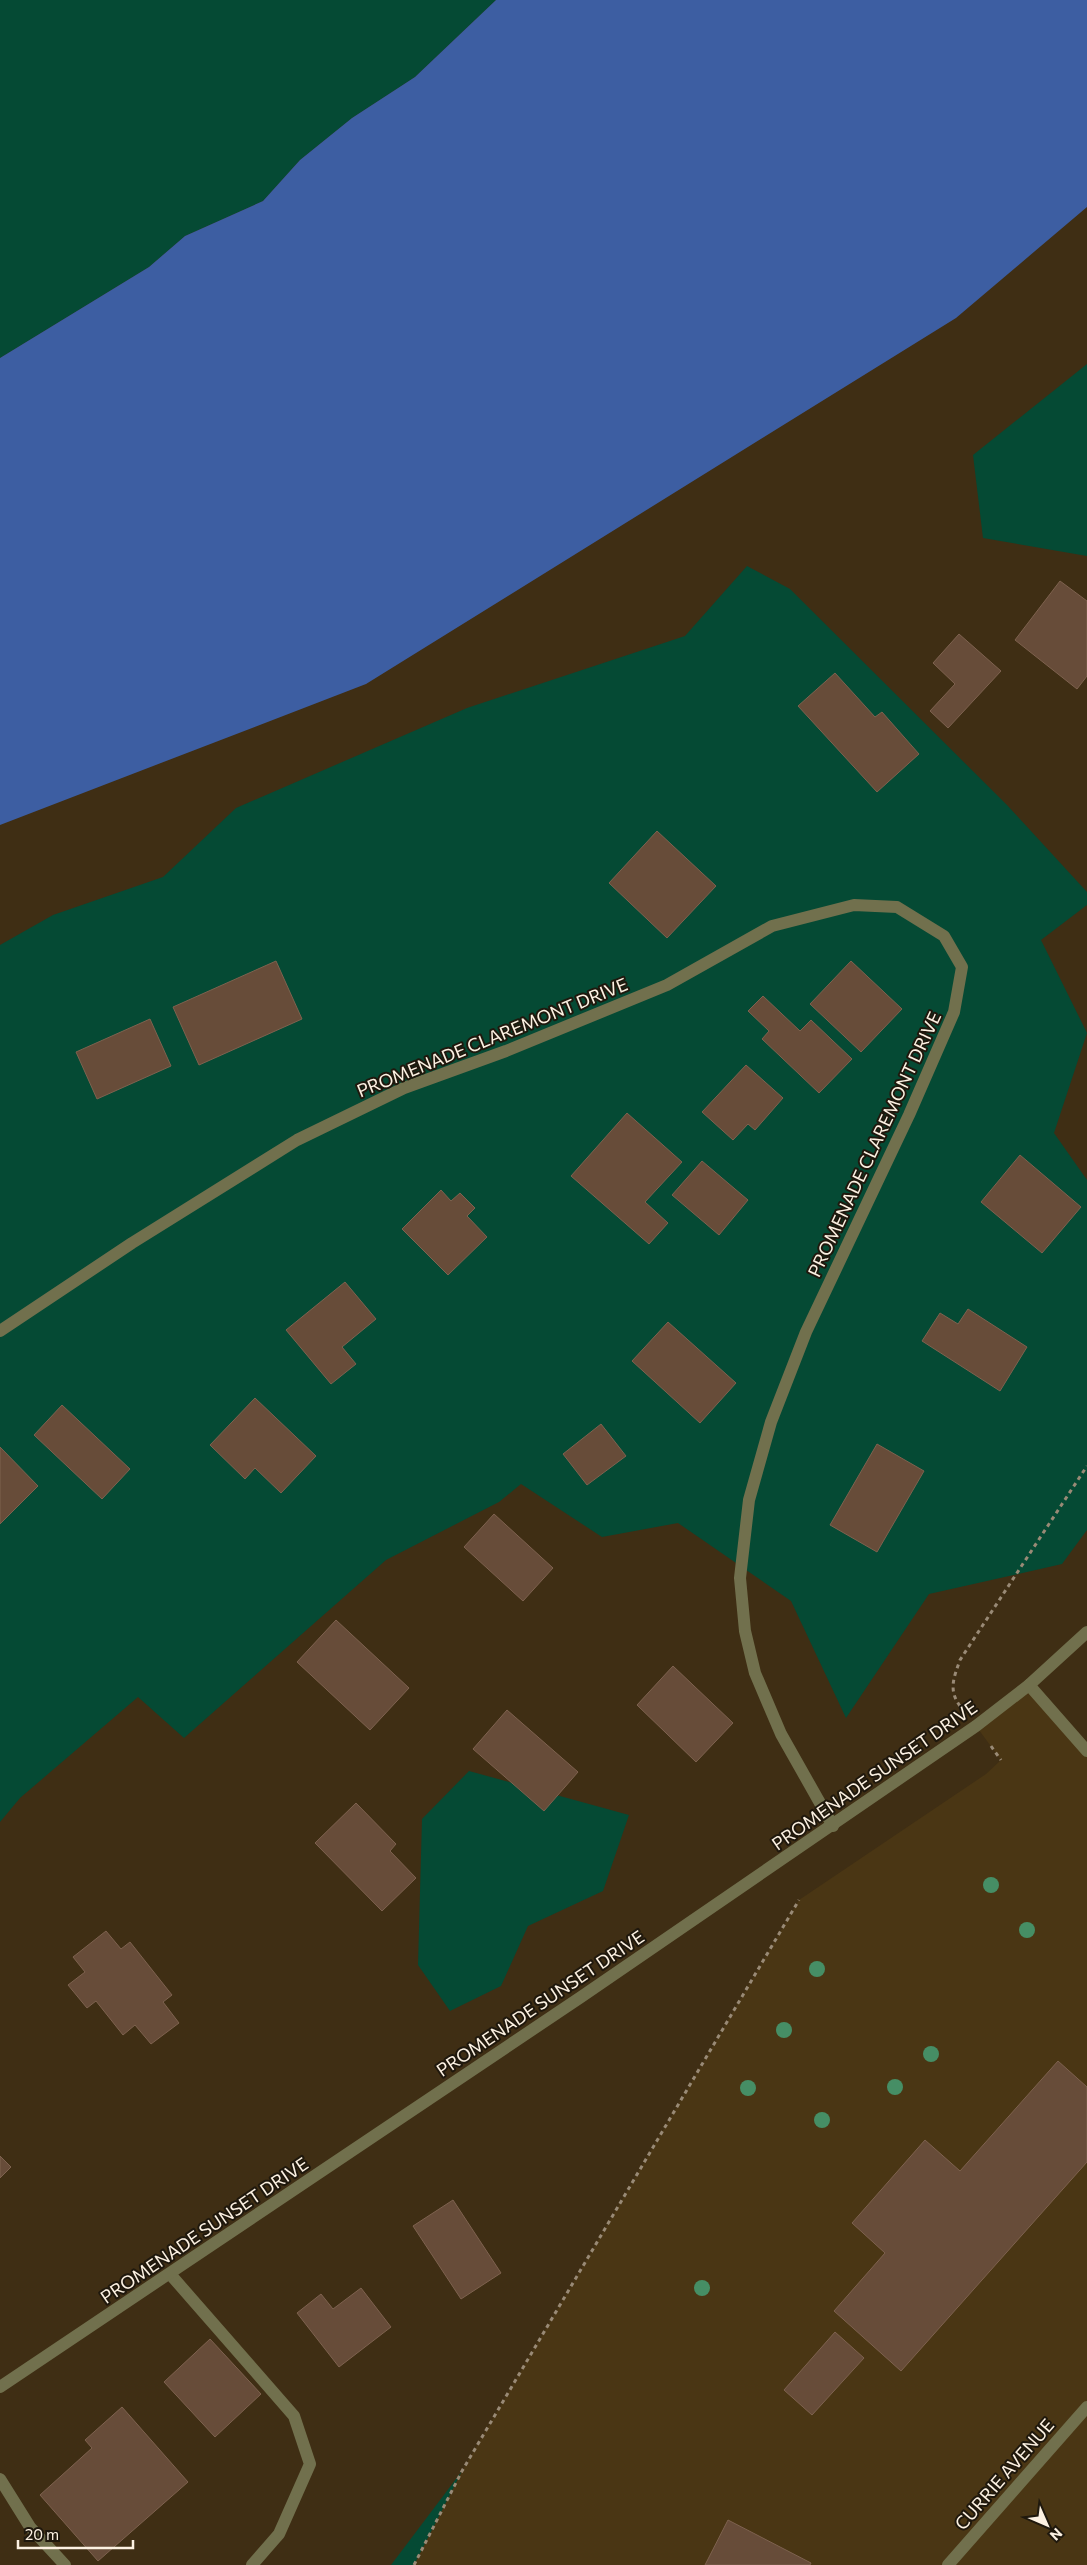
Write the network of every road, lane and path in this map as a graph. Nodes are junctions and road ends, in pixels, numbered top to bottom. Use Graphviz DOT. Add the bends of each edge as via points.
graph roads {
  1 [pos="0,1331"];
  2 [pos="1087,1466"];
  3 [pos="1087,1632"];
  4 [pos="1030,1685"];
  5 [pos="955,1699"];
  6 [pos="1087,1751"];
  7 [pos="832,1826"];
  8 [pos="799,1900"];
  9 [pos="170,2274"];
  10 [pos="0,2387"];
  11 [pos="1087,2407"];
  12 [pos="0,2479"];
  13 [pos="65,2565"];
  14 [pos="252,2565"];
  15 [pos="414,2565"];
  16 [pos="948,2565"];
  1 -- 7 [label="street, PROMENADE CLAREMONT DRIVE" via="132,1243 297,1140 404,1088 506,1051 667,985 772,926 854,905 897,907 944,936 962,967 954,1012 912,1110 806,1332 771,1422 749,1500 740,1578 745,1631 755,1673 780,1734"];
  2 -- 5 [label="path" via="960,1660 951,1685"];
  3 -- 4 [label="street, PROMENADE SUNSET DRIVE"];
  4 -- 6 [label="street"];
  4 -- 7 [label="street, PROMENADE SUNSET DRIVE"];
  7 -- 9 [label="street, PROMENADE SUNSET DRIVE"];
  8 -- 15 [label="path" via="462,2471"];
  9 -- 10 [label="street, PROMENADE SUNSET DRIVE"];
  9 -- 14 [label="street" via="294,2416 310,2464 279,2534"];
  11 -- 16 [label="street, CURRIE AVENUE"];
  12 -- 13 [label="street" via="30,2527"];
}
